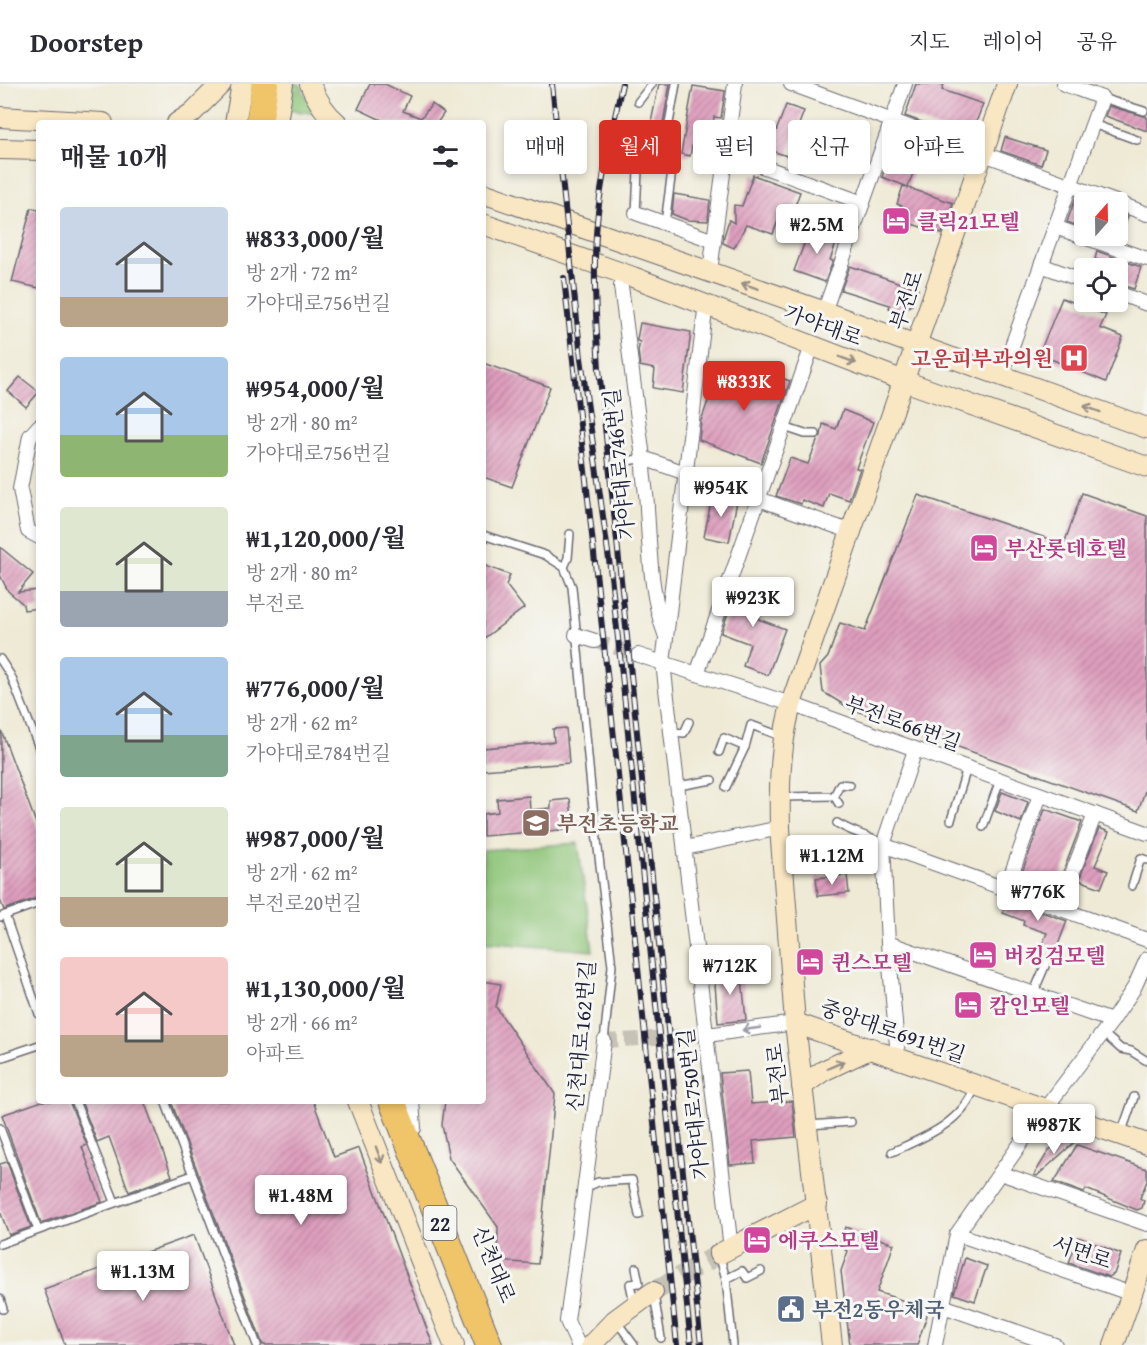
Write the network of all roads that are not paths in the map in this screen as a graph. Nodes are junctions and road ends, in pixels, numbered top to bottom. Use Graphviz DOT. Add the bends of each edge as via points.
graph roads {
  1 [pos="221,84"];
  2 [pos="242,84"];
  3 [pos="248,84"];
  4 [pos="265,84"];
  5 [pos="283,84"];
  6 [pos="310,84"];
  7 [pos="652,84"];
  8 [pos="676,84"];
  9 [pos="735,84"];
  10 [pos="791,84"];
  11 [pos="905,84"];
  12 [pos="1007,84"];
  13 [pos="1064,84"];
  14 [pos="1102,98"];
  15 [pos="638,102"];
  16 [pos="1144,111"];
  17 [pos="0,117"];
  18 [pos="52,120"];
  19 [pos="182,120"];
  20 [pos="236,120"];
  21 [pos="242,120"];
  22 [pos="259,120"];
  23 [pos="277,120"];
  24 [pos="334,120"];
  25 [pos="670,120"];
  26 [pos="730,120"];
  27 [pos="889,120"];
  28 [pos="892,120"];
  29 [pos="1093,124"];
  30 [pos="1137,140"];
  31 [pos="985,146"];
  32 [pos="0,149"];
  33 [pos="882,149"];
  34 [pos="36,150"];
  35 [pos="985,155"];
  36 [pos="776,172"];
  37 [pos="638,174"];
  38 [pos="672,174"];
  39 [pos="723,174"];
  40 [pos="975,174"];
  41 [pos="788,176"];
  42 [pos="1070,186"];
  43 [pos="486,188"];
  44 [pos="1087,192"];
  45 [pos="486,194"];
  46 [pos="863,203"];
  47 [pos="1128,207"];
  48 [pos="636,213"];
  49 [pos="1147,214"];
  50 [pos="665,223"];
  51 [pos="486,225"];
  52 [pos="1055,227"];
  53 [pos="486,235"];
  54 [pos="714,241"];
  55 [pos="1147,259"];
  56 [pos="1041,265"];
  57 [pos="703,269"];
  58 [pos="1074,277"];
  59 [pos="621,286"];
  60 [pos="1128,297"];
  61 [pos="1147,304"];
  62 [pos="705,311"];
  63 [pos="824,312"];
  64 [pos="754,324"];
  65 [pos="916,345"];
  66 [pos="812,346"];
  67 [pos="1001,376"];
  68 [pos="904,381"];
  69 [pos="784,427"];
  70 [pos="36,429"];
  71 [pos="1147,429"];
  72 [pos="816,434"];
  73 [pos="615,435"];
  74 [pos="643,458"];
  75 [pos="1147,467"];
  76 [pos="686,472"];
  77 [pos="759,497"];
  78 [pos="852,532"];
  79 [pos="570,534"];
  80 [pos="36,535"];
  81 [pos="486,536"];
  82 [pos="564,567"];
  83 [pos="576,635"];
  84 [pos="666,636"];
  85 [pos="596,641"];
  86 [pos="638,655"];
  87 [pos="0,659"];
  88 [pos="663,663"];
  89 [pos="698,674"];
  90 [pos="791,704"];
  91 [pos="689,722"];
  92 [pos="672,732"];
  93 [pos="784,737"];
  94 [pos="36,740"];
  95 [pos="745,747"];
  96 [pos="915,750"];
  97 [pos="718,752"];
  98 [pos="967,768"];
  99 [pos="712,780"];
  100 [pos="1000,780"];
  101 [pos="850,785"];
  102 [pos="678,786"];
  103 [pos="726,788"];
  104 [pos="1040,795"];
  105 [pos="834,796"];
  106 [pos="780,797"];
  107 [pos="839,804"];
  108 [pos="1095,814"];
  109 [pos="951,820"];
  110 [pos="837,824"];
  111 [pos="983,827"];
  112 [pos="780,828"];
  113 [pos="1147,833"];
  114 [pos="883,845"];
  115 [pos="686,848"];
  116 [pos="1147,860"];
  117 [pos="1132,886"];
  118 [pos="1010,891"];
  119 [pos="36,904"];
  120 [pos="1059,908"];
  121 [pos="3,916"];
  122 [pos="1147,940"];
  123 [pos="888,943"];
  124 [pos="1048,959"];
  125 [pos="1147,959"];
  126 [pos="1034,994"];
  127 [pos="36,1006"];
  128 [pos="1112,1021"];
  129 [pos="795,1023"];
  130 [pos="1103,1033"];
  131 [pos="707,1035"];
  132 [pos="604,1041"];
  133 [pos="36,1046"];
  134 [pos="872,1048"];
  135 [pos="898,1057"];
  136 [pos="0,1058"];
  137 [pos="1147,1061"];
  138 [pos="975,1085"];
  139 [pos="802,1086"];
  140 [pos="1134,1096"];
  141 [pos="76,1104"];
  142 [pos="166,1104"];
  143 [pos="359,1104"];
  144 [pos="375,1104"];
  145 [pos="393,1104"];
  146 [pos="404,1104"];
  147 [pos="412,1104"];
  148 [pos="1045,1109"];
  149 [pos="851,1122"];
  150 [pos="807,1125"];
  151 [pos="0,1128"];
  152 [pos="414,1128"];
  153 [pos="1121,1135"];
  154 [pos="1147,1144"];
  155 [pos="892,1152"];
  156 [pos="1000,1173"];
  157 [pos="193,1175"];
  158 [pos="585,1188"];
  159 [pos="115,1202"];
  160 [pos="817,1204"];
  161 [pos="639,1215"];
  162 [pos="1147,1224"];
  163 [pos="38,1230"];
  164 [pos="957,1234"];
  165 [pos="0,1244"];
  166 [pos="725,1252"];
  167 [pos="1146,1257"];
  168 [pos="636,1268"];
  169 [pos="761,1271"];
  170 [pos="726,1279"];
  171 [pos="653,1292"];
  172 [pos="1132,1294"];
  173 [pos="0,1299"];
  174 [pos="635,1304"];
  175 [pos="943,1306"];
  176 [pos="3,1309"];
  177 [pos="615,1320"];
  178 [pos="661,1338"];
  179 [pos="937,1344"];
  180 [pos="257,1345"];
  181 [pos="454,1345"];
  182 [pos="471,1345"];
  183 [pos="489,1345"];
  184 [pos="500,1345"];
  185 [pos="578,1345"];
  186 [pos="591,1345"];
  187 [pos="633,1345"];
  188 [pos="733,1345"];
  189 [pos="832,1345"];
  190 [pos="1055,1345"];
  191 [pos="1114,1345"];
  1 -- 19 [label="main road"];
  2 -- 20 [label="main road"];
  3 -- 21 [label="highway"];
  4 -- 22 [label="highway"];
  5 -- 23 [label="main road"];
  6 -- 24 [label="main road"];
  7 -- 15 [label="lane"];
  8 -- 25 [label="lane"];
  9 -- 26 [label="street"];
  10 -- 27 [label="street"];
  11 -- 28 [label="street"];
  12 -- 31 [label="main road, 부전로"];
  13 -- 14 [label="street"];
  14 -- 16 [label="lane"];
  14 -- 29 [label="street"];
  17 -- 18 [label="main road"];
  29 -- 30 [label="lane"];
  29 -- 42 [label="street"];
  32 -- 34 [label="main road"];
  33 -- 46 [label="street"];
  35 -- 42 [label="street"];
  36 -- 41 [label="street"];
  37 -- 48 [label="lane"];
  38 -- 50 [label="lane"];
  39 -- 54 [label="street"];
  40 -- 65 [label="main road, 부전로"];
  41 -- 46 [label="street"];
  42 -- 44 [label="street"];
  42 -- 52 [label="street"];
  43 -- 57 [label="main road" via="583,216 638,237"];
  45 -- 57 [label="main road, 가야대로"];
  46 -- 63 [label="street"];
  47 -- 49 [label="street"];
  48 -- 50 [label="street"];
  50 -- 54 [label="street"];
  51 -- 64 [label="main road, 가야대로"];
  52 -- 55 [label="street"];
  52 -- 56 [label="street"];
  53 -- 59 [label="main road"];
  54 -- 57 [label="street"];
  56 -- 58 [label="street"];
  56 -- 67 [label="street"];
  63 -- 57 [label="main road, 가야대로, one-way"];
  59 -- 62 [label="main road"];
  59 -- 74 [label="street, 가야대로746번길"];
  60 -- 61 [label="street"];
  62 -- 64 [label="main road"];
  62 -- 76 [label="street, 가야대로750번길"];
  63 -- 65 [label="main road, 가야대로"];
  64 -- 66 [label="main road, 가야대로"];
  65 -- 67 [label="main road, 가야대로"];
  65 -- 68 [label="main road, 부전로"];
  66 -- 68 [label="main road, 가야대로, one-way"];
  66 -- 69 [label="street"];
  71 -- 67 [label="main road, 가야대로, one-way"];
  68 -- 75 [label="main road, 가야대로"];
  68 -- 78 [label="main road, 부전로"];
  69 -- 72 [label="lane"];
  69 -- 77 [label="street"];
  70 -- 80 [label="street" via="30,436 20,489 28,531"];
  73 -- 74 [label="lane" via="623,462"];
  74 -- 76 [label="street"];
  74 -- 84 [label="street, 가야대로746번길" via="654,594"];
  76 -- 77 [label="street"];
  76 -- 84 [label="street, 가야대로750번길"];
  77 -- 78 [label="street"];
  77 -- 89 [label="street"];
  78 -- 90 [label="main road, 부전로"];
  79 -- 82 [label="lane, 신천대로162번길"];
  81 -- 82 [label="lane" via="545,555"];
  82 -- 83 [label="lane, 신천대로162번길" via="572,587"];
  83 -- 85 [label="street"];
  83 -- 132 [label="lane, 신천대로162번길" via="612,966"];
  84 -- 88 [label="street, 가야대로750번길"];
  86 -- 88 [label="street, 부전로66번길"];
  87 -- 94 [label="lane" via="11,676"];
  88 -- 89 [label="street, 부전로66번길"];
  88 -- 92 [label="street, 가야대로750번길"];
  89 -- 90 [label="street, 부전로66번길"];
  90 -- 93 [label="main road, 부전로"];
  90 -- 96 [label="street, 부전로66번길"];
  91 -- 92 [label="lane" via="684,733"];
  92 -- 102 [label="street, 가야대로750번길"];
  93 -- 95 [label="lane" via="751,725"];
  93 -- 106 [label="main road, 부전로"];
  95 -- 97 [label="lane" via="724,738"];
  95 -- 103 [label="lane"];
  96 -- 98 [label="street, 부전로66번길"];
  96 -- 114 [label="street"];
  98 -- 100 [label="street, 부전로66번길"];
  98 -- 109 [label="lane"];
  99 -- 102 [label="lane"];
  100 -- 104 [label="street, 부전로66번길"];
  100 -- 111 [label="lane"];
  101 -- 105 [label="lane" via="840,784"];
  102 -- 115 [label="street, 가야대로750번길"];
  104 -- 108 [label="street, 부전로66번길"];
  104 -- 118 [label="street"];
  105 -- 106 [label="lane"];
  105 -- 107 [label="lane"];
  106 -- 112 [label="main road, 부전로"];
  108 -- 113 [label="street, 부전로66번길"];
  108 -- 120 [label="street"];
  110 -- 114 [label="lane"];
  112 -- 115 [label="street"];
  112 -- 129 [label="main road, 부전로"];
  114 -- 118 [label="street"];
  114 -- 123 [label="street"];
  115 -- 131 [label="street, 가야대로750번길"];
  116 -- 117 [label="lane" via="1141,858"];
  118 -- 120 [label="street"];
  119 -- 121 [label="lane"];
  120 -- 122 [label="street"];
  121 -- 127 [label="lane"];
  123 -- 126 [label="street"];
  123 -- 135 [label="street"];
  124 -- 126 [label="lane"];
  125 -- 128 [label="street"];
  126 -- 128 [label="street"];
  128 -- 130 [label="street"];
  129 -- 131 [label="street, one-way"];
  129 -- 134 [label="main road, 중앙대로691번길"];
  129 -- 139 [label="main road, 부전로"];
  130 -- 137 [label="lane" via="1121,1049"];
  130 -- 148 [label="street"];
  131 -- 166 [label="street, 가야대로750번길"];
  132 -- 158 [label="street, 신천대로162번길"];
  133 -- 136 [label="lane"];
  134 -- 135 [label="main road, 중앙대로691번길"];
  139 -- 134 [label="main road, one-way" via="823,1071"];
  135 -- 138 [label="main road, 중앙대로691번길"];
  138 -- 148 [label="main road, 중앙대로691번길"];
  138 -- 155 [label="lane, 중앙대로691번길" via="969,1102 948,1124"];
  139 -- 150 [label="main road, 부전로"];
  140 -- 153 [label="lane"];
  141 -- 159 [label="lane"];
  142 -- 157 [label="lane"];
  143 -- 181 [label="main road, one-way"];
  144 -- 182 [label="highway, 22"];
  145 -- 183 [label="highway, 22"];
  146 -- 152 [label="main road, 신천대로"];
  147 -- 152 [label="street"];
  148 -- 153 [label="main road, 중앙대로691번길"];
  148 -- 156 [label="street"];
  149 -- 150 [label="lane"];
  150 -- 160 [label="main road, 부전로"];
  151 -- 163 [label="lane"];
  152 -- 184 [label="main road, 신천대로"];
  153 -- 154 [label="main road, 중앙대로691번길"];
  156 -- 162 [label="street"];
  156 -- 164 [label="street"];
  157 -- 159 [label="lane"];
  157 -- 180 [label="lane"];
  158 -- 161 [label="lane" via="598,1182 632,1180"];
  158 -- 185 [label="street, 신천대로162번길" via="567,1321"];
  159 -- 163 [label="lane"];
  160 -- 166 [label="main road"];
  160 -- 189 [label="main road, 부전로"];
  163 -- 165 [label="lane"];
  164 -- 172 [label="street, 서면로"];
  164 -- 175 [label="street"];
  166 -- 170 [label="lane"];
  167 -- 172 [label="main road, 서면로"];
  168 -- 174 [label="lane" via="639,1283 630,1284"];
  169 -- 170 [label="lane" via="747,1278 742,1271"];
  170 -- 188 [label="lane"];
  171 -- 174 [label="main road"];
  171 -- 178 [label="lane"];
  172 -- 191 [label="main road, 서면로"];
  173 -- 176 [label="lane"];
  174 -- 177 [label="main road"];
  175 -- 179 [label="street"];
  175 -- 190 [label="street"];
  177 -- 186 [label="main road"];
  177 -- 187 [label="lane"];
}
